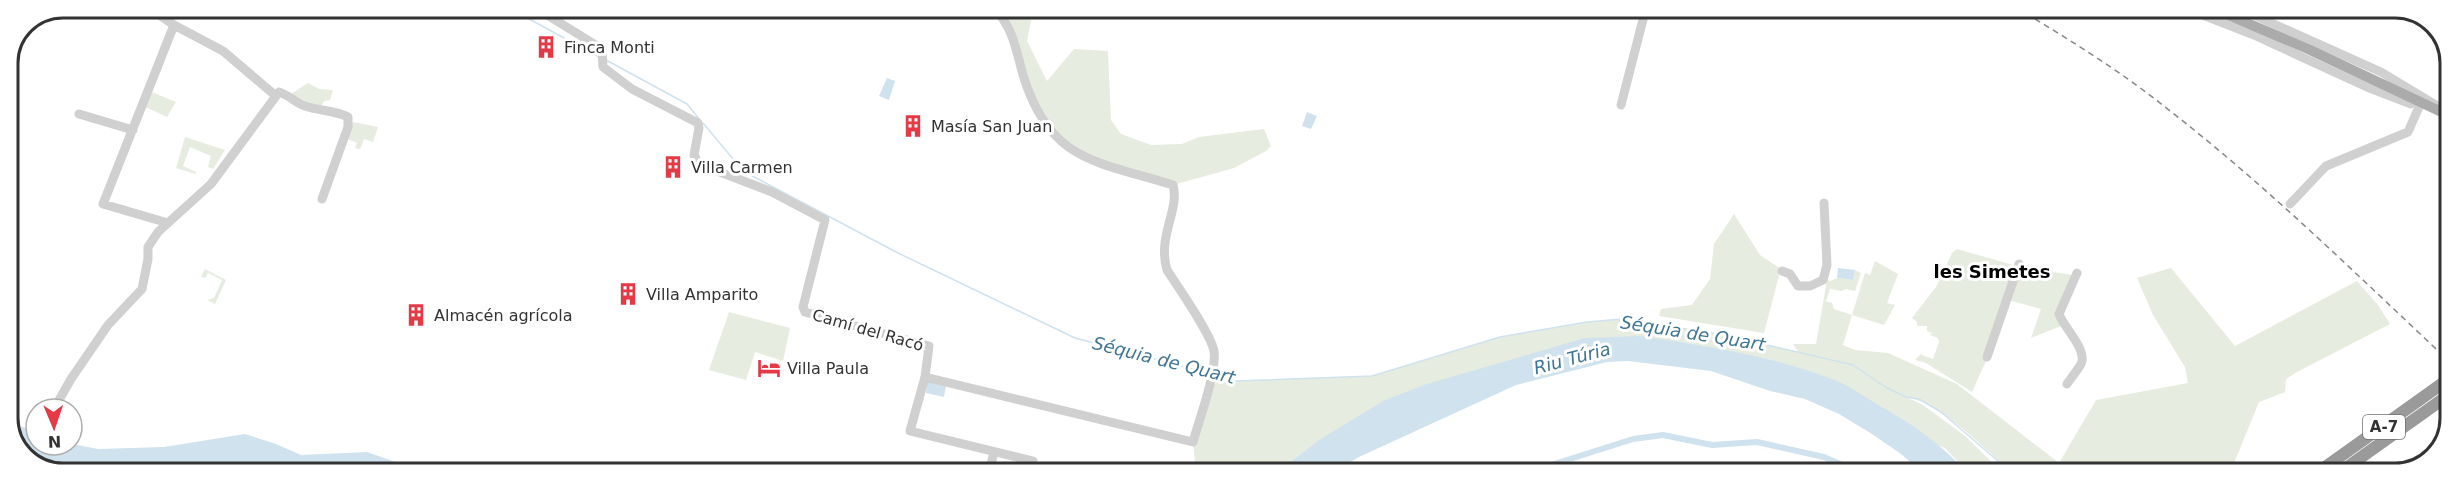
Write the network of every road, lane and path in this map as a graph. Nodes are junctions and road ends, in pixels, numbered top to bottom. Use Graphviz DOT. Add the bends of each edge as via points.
graph roads {
  1 [pos="164,18"];
  2 [pos="552,18"];
  3 [pos="1002,18"];
  4 [pos="1643,18"];
  5 [pos="2211,18"];
  6 [pos="2234,18"];
  7 [pos="2262,18"];
  8 [pos="2267,20"];
  9 [pos="174,25"];
  10 [pos="2347,68"];
  11 [pos="276,96"];
  12 [pos="1621,105"];
  13 [pos="2415,105"];
  14 [pos="2440,110"];
  15 [pos="2440,111"];
  16 [pos="79,114"];
  17 [pos="2440,118"];
  18 [pos="133,130"];
  19 [pos="322,199"];
  20 [pos="1824,203"];
  21 [pos="2290,204"];
  22 [pos="168,223"];
  23 [pos="2019,264"];
  24 [pos="1782,271"];
  25 [pos="2077,273"];
  26 [pos="1987,357"];
  27 [pos="925,377"];
  28 [pos="2067,384"];
  29 [pos="2440,385"];
  30 [pos="61,397"];
  31 [pos="2440,401"];
  32 [pos="994,452"];
  33 [pos="1033,461"];
  34 [pos="991,463"];
  35 [pos="2331,463"];
  36 [pos="2353,463"];
  1 -- 9 [label="street"];
  2 -- 27 [label="street, Camí del Racó" via="602,49 603,67 632,88 698,123 694,155 699,164 772,192 825,220 805,312 929,346"];
  3 -- 27 [label="street, Camí del Racó" via="1014,38 1036,111 1063,143 1107,167 1173,185 1176,194 1164,239 1164,261 1210,339 1214,364 1193,442"];
  4 -- 12 [label="street"];
  5 -- 13 [label="street"];
  6 -- 10 [label="main road"];
  7 -- 8 [label="street"];
  8 -- 14 [label="street" via="2381,72"];
  9 -- 11 [label="street" via="223,51"];
  9 -- 18 [label="street"];
  10 -- 13 [label="main road"];
  10 -- 15 [label="main road"];
  11 -- 19 [label="street" via="279,92 302,106 348,117 348,127"];
  11 -- 22 [label="street" via="211,184"];
  13 -- 17 [label="main road"];
  13 -- 21 [label="street" via="2408,132 2326,166"];
  16 -- 18 [label="street"];
  18 -- 22 [label="street" via="103,204"];
  20 -- 24 [label="street" via="1827,265 1823,280 1798,286 1790,274"];
  22 -- 30 [label="street" via="147,247 141,289 108,325"];
  23 -- 26 [label="street"];
  25 -- 28 [label="street" via="2059,314 2083,356"];
  27 -- 32 [label="street" via="910,430"];
  29 -- 35 [label="highway, A-7"];
  31 -- 36 [label="highway, A-7"];
  32 -- 33 [label="street"];
  32 -- 34 [label="street"];
}
